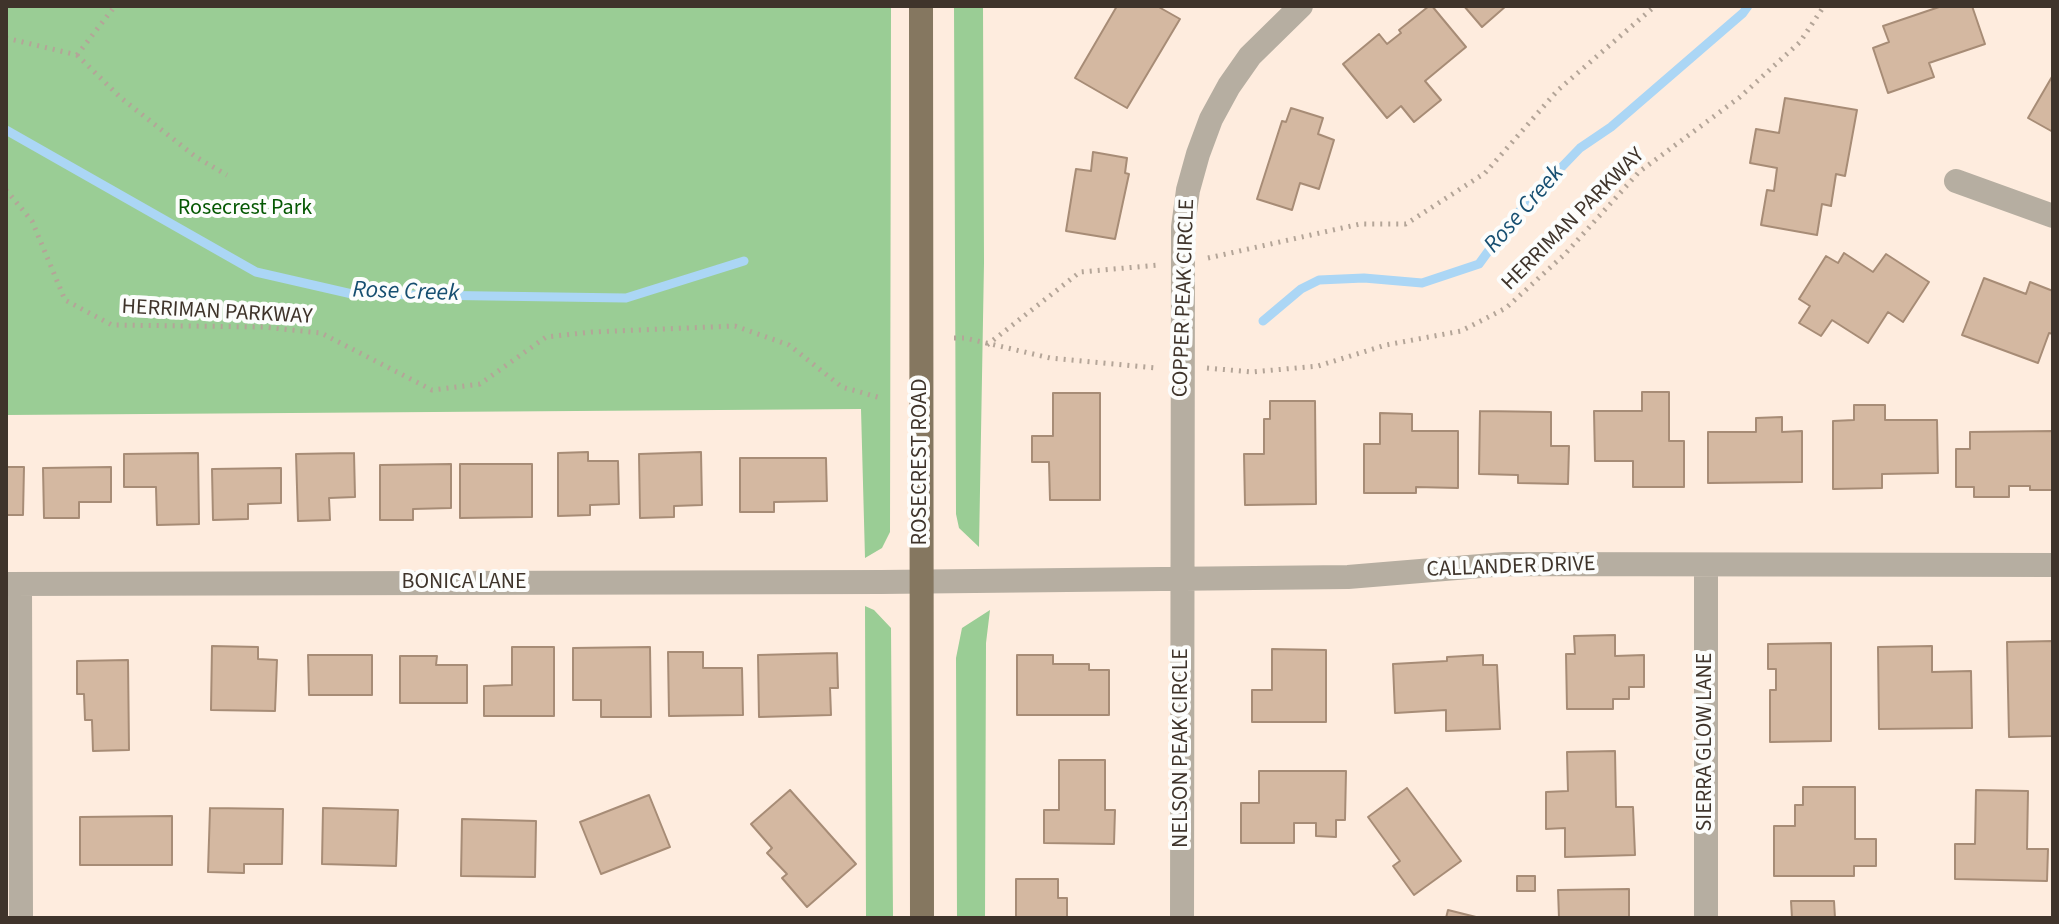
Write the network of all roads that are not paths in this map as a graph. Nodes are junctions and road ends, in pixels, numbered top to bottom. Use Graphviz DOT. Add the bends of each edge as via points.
graph roads {
  1 [pos="921,6"];
  2 [pos="1301,6"];
  3 [pos="1956,181"];
  4 [pos="2053,216"];
  5 [pos="1706,565"];
  6 [pos="2053,565"];
  7 [pos="1182,579"];
  8 [pos="922,581"];
  9 [pos="13,584"];
  10 [pos="21,918"];
  11 [pos="922,918"];
  12 [pos="1182,918"];
  13 [pos="1706,918"];
  1 -- 8 [label="main road, ROSECREST ROAD"];
  2 -- 7 [label="street, COPPER PEAK CIRCLE" via="1250,56 1229,86 1211,119 1188,190 1182,264"];
  3 -- 4 [label="street"];
  5 -- 6 [label="street, CALLANDER DRIVE"];
  5 -- 7 [label="street, CALLANDER DRIVE" via="1505,564 1373,576"];
  5 -- 13 [label="street, SIERRA GLOW LANE"];
  7 -- 8 [label="street, CALLANDER DRIVE"];
  7 -- 12 [label="street, NELSON PEAK CIRCLE"];
  8 -- 9 [label="street, BONICA LANE"];
  8 -- 11 [label="main road, ROSECREST ROAD"];
  9 -- 10 [label="street"];
}
